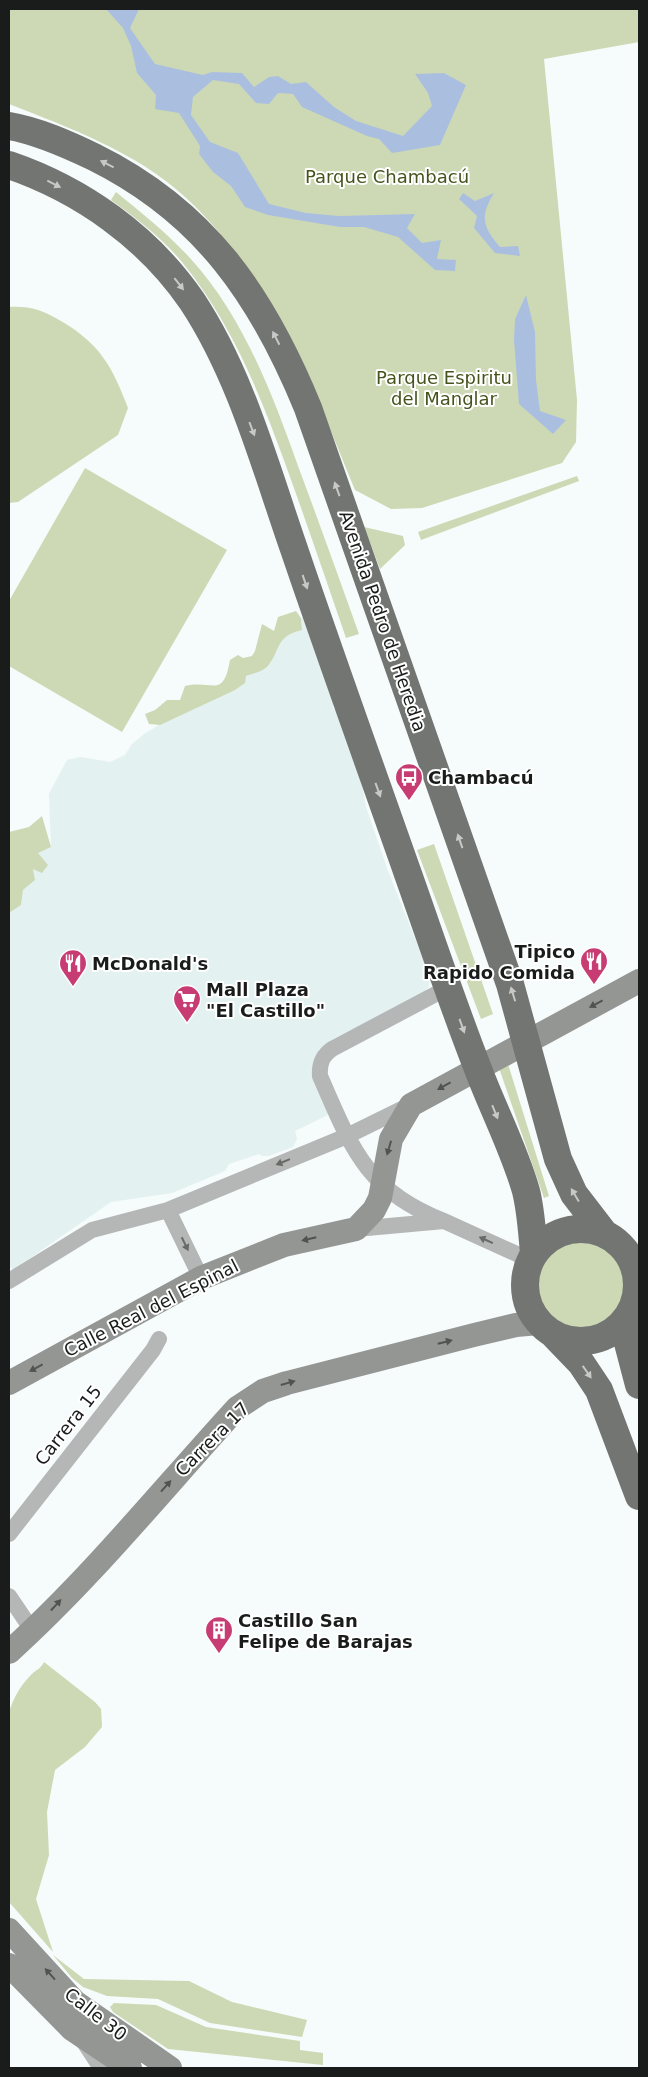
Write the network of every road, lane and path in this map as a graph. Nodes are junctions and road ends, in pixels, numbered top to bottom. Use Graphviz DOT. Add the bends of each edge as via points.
graph roads {
  1 [pos="9,126"];
  2 [pos="9,165"];
  3 [pos="639,981"];
  4 [pos="449,987"];
  5 [pos="527,1041"];
  6 [pos="477,1067"];
  7 [pos="411,1104"];
  8 [pos="347,1136"];
  9 [pos="384,1186"];
  10 [pos="168,1210"];
  11 [pos="444,1221"];
  12 [pos="356,1229"];
  13 [pos="604,1233"];
  14 [pos="532,1256"];
  15 [pos="201,1278"];
  16 [pos="9,1280"];
  17 [pos="632,1311"];
  18 [pos="547,1329"];
  19 [pos="158,1339"];
  20 [pos="9,1383"];
  21 [pos="639,1385"];
  22 [pos="639,1496"];
  23 [pos="9,1534"];
  24 [pos="9,1596"];
  25 [pos="32,1630"];
  26 [pos="9,1652"];
  27 [pos="9,1930"];
  28 [pos="9,1965"];
  29 [pos="67,2010"];
  30 [pos="78,2034"];
  31 [pos="101,2068"];
  32 [pos="130,2068"];
  33 [pos="170,2068"];
  5 -- 1 [label="highway, Avenida Pedro de Heredia, one-way" via="308,408 269,323 224,257 162,199 83,152"];
  2 -- 4 [label="highway, one-way" via="36,174 84,199 118,224 179,282 211,334 257,441"];
  3 -- 5 [label="main road, one-way"];
  4 -- 6 [label="highway, one-way"];
  4 -- 8 [label="street, Calle Real del Espinal" via="325,1053 319,1068 320,1076"];
  5 -- 6 [label="main road"];
  13 -- 5 [label="highway, Avenida Pedro de Heredia, one-way" via="582,1207 565,1178"];
  6 -- 7 [label="main road, one-way"];
  6 -- 14 [label="highway, one-way" via="526,1193"];
  7 -- 8 [label="street"];
  7 -- 9 [label="main road, one-way" via="391,1139 384,1168"];
  8 -- 9 [label="street, Calle Real del Espinal" via="362,1163"];
  8 -- 10 [label="street, one-way"];
  9 -- 11 [label="street, Calle Real del Espinal" via="406,1203"];
  9 -- 12 [label="main road" via="374,1210"];
  10 -- 15 [label="street, one-way"];
  10 -- 16 [label="street" via="92,1230"];
  11 -- 12 [label="street, Calle Real del Espinal"];
  14 -- 11 [label="street, Calle Real del Espinal, one-way"];
  12 -- 15 [label="main road, Calle Real del Espinal, one-way" via="284,1245"];
  13 -- 14 [label="highway" via="591,1229 564,1231 543,1243"];
  13 -- 17 [label="highway" via="619,1243 633,1264 638,1289"];
  14 -- 18 [label="highway" via="525,1276 525,1293 530,1309"];
  15 -- 20 [label="main road, Calle Real del Espinal, one-way"];
  17 -- 18 [label="highway" via="604,1337 593,1341 573,1341"];
  17 -- 21 [label="highway"];
  18 -- 22 [label="highway, one-way" via="581,1363 599,1390"];
  25 -- 18 [label="main road, Carrera 17, one-way" via="237,1408 263,1391 516,1325"];
  19 -- 23 [label="street, Carrera 15" via="154,1350"];
  24 -- 25 [label="street"];
  25 -- 26 [label="main road, Carrera 17"];
  29 -- 27 [label="main road, Calle 30, one-way"];
  28 -- 29 [label="main road, Calle 30"];
  29 -- 30 [label="main road, Calle 30"];
  29 -- 33 [label="main road, Calle 30"];
  30 -- 31 [label="street"];
  30 -- 32 [label="main road, Calle 30"];
}
